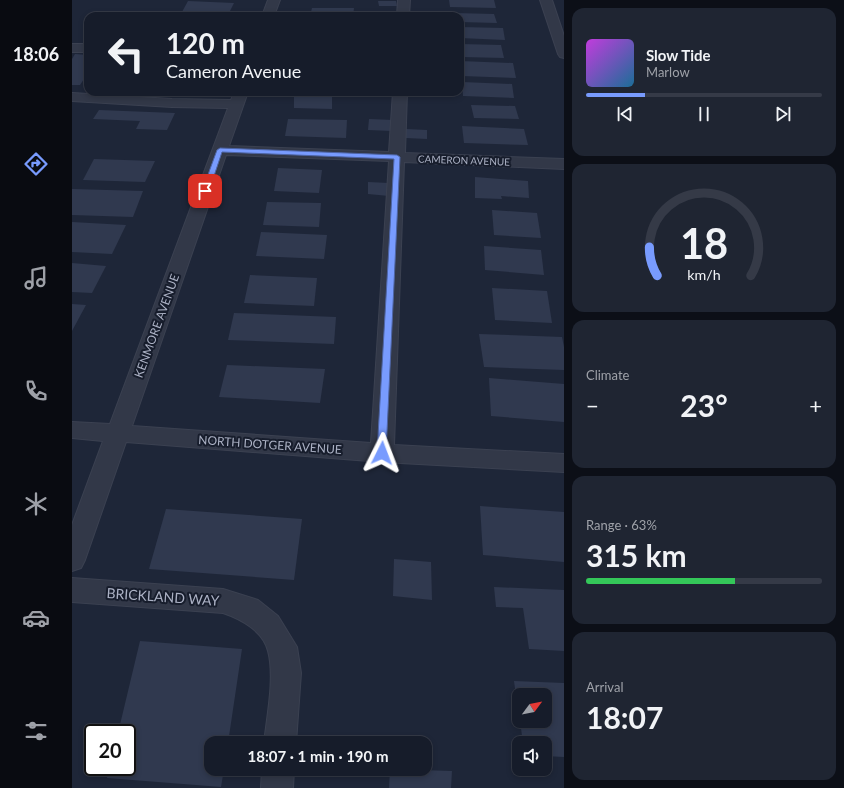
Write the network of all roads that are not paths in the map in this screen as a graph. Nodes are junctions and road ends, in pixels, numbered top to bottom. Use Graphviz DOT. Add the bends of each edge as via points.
graph roads {
  1 [pos="274,0"];
  2 [pos="404,0"];
  3 [pos="546,0"];
  4 [pos="270,12"];
  5 [pos="403,12"];
  6 [pos="72,48"];
  7 [pos="84,48"];
  8 [pos="564,54"];
  9 [pos="84,96"];
  10 [pos="105,96"];
  11 [pos="400,96"];
  12 [pos="72,97"];
  13 [pos="239,98"];
  14 [pos="220,150"];
  15 [pos="397,157"];
  16 [pos="564,164"];
  17 [pos="72,430"];
  18 [pos="119,434"];
  19 [pos="382,453"];
  20 [pos="564,463"];
  21 [pos="72,560"];
  22 [pos="72,590"];
  23 [pos="281,736"];
  24 [pos="277,776"];
  25 [pos="276,788"];
  1 -- 4 [label="street"];
  2 -- 5 [label="street"];
  3 -- 8 [label="street"];
  6 -- 7 [label="street"];
  9 -- 12 [label="street"];
  10 -- 13 [label="street" via="172,103"];
  11 -- 15 [label="street"];
  13 -- 14 [label="street, KENMORE AVENUE"];
  14 -- 15 [label="street, CAMERON AVENUE"];
  14 -- 18 [label="street, KENMORE AVENUE"];
  15 -- 16 [label="street, CAMERON AVENUE"];
  15 -- 19 [label="street"];
  17 -- 18 [label="street, NORTH DOTGER AVENUE"];
  18 -- 19 [label="street, NORTH DOTGER AVENUE"];
  18 -- 21 [label="street, KENMORE AVENUE"];
  19 -- 20 [label="street, NORTH DOTGER AVENUE"];
  22 -- 23 [label="street, BRICKLAND WAY" via="223,600 248,609 268,625 282,647 286,673"];
  24 -- 25 [label="street"];
}
